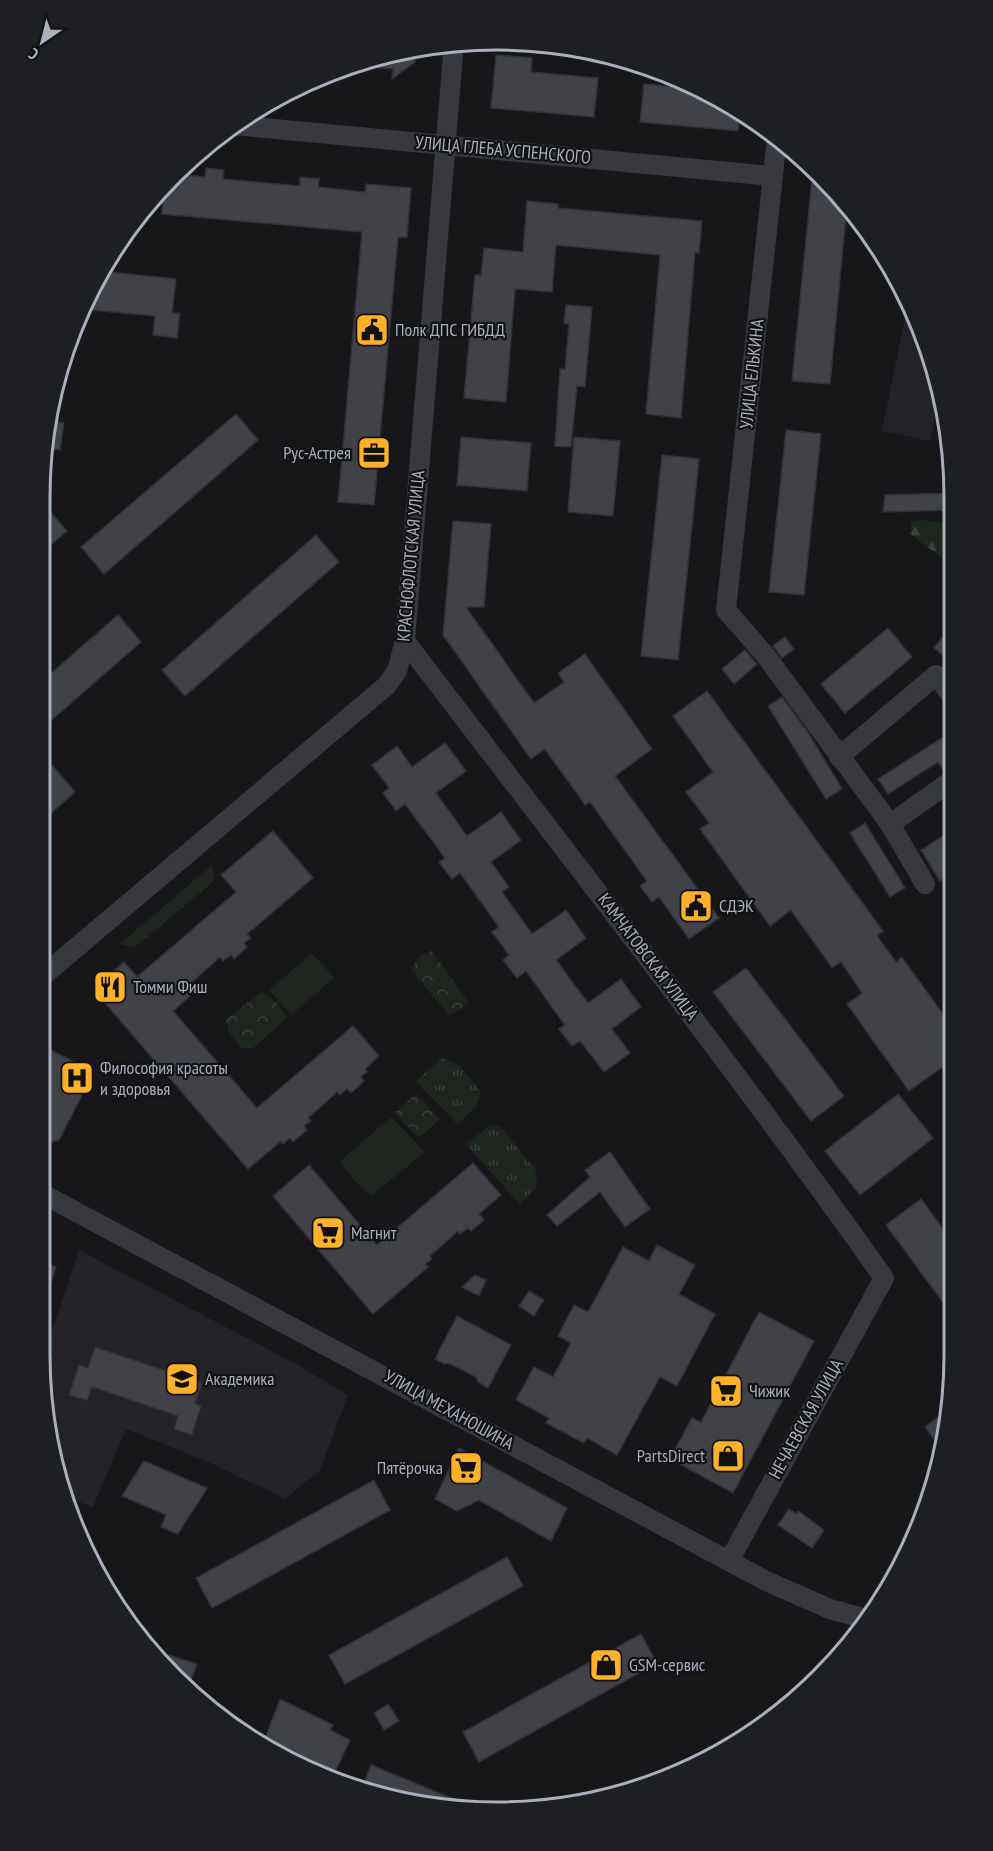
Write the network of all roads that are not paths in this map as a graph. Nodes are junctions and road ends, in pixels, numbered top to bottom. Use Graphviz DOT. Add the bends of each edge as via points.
graph roads {
  1 [pos="453,51"];
  2 [pos="246,126"];
  3 [pos="444,144"];
  4 [pos="776,148"];
  5 [pos="772,176"];
  6 [pos="405,641"];
  7 [pos="944,686"];
  8 [pos="839,757"];
  9 [pos="944,786"];
  10 [pos="890,824"];
  11 [pos="926,884"];
  12 [pos="50,970"];
  13 [pos="50,1198"];
  14 [pos="884,1278"];
  15 [pos="729,1561"];
  16 [pos="858,1617"];
  1 -- 3 [label="street, КРАСНОФЛОТСКАЯ УЛИЦА"];
  2 -- 3 [label="street, УЛИЦА ГЛЕБА УСПЕНСКОГО"];
  3 -- 5 [label="street, УЛИЦА ГЛЕБА УСПЕНСКОГО"];
  3 -- 6 [label="street, КРАСНОФЛОТСКАЯ УЛИЦА"];
  4 -- 5 [label="street, УЛИЦА ЕЛЬКИНА"];
  5 -- 8 [label="street, УЛИЦА ЕЛЬКИНА" via="726,610 766,656"];
  6 -- 12 [label="street, КРАСНОФЛОТСКАЯ УЛИЦА" via="397,671 386,686"];
  6 -- 14 [label="street, КАМЧАТОВСКАЯ УЛИЦА" via="678,996"];
  7 -- 8 [label="street" via="936,675"];
  8 -- 10 [label="street"];
  9 -- 10 [label="street"];
  10 -- 11 [label="street"];
  13 -- 15 [label="street, УЛИЦА МЕХАНОШИНА"];
  14 -- 15 [label="street, НЕЧАЕВСКАЯ УЛИЦА"];
  15 -- 16 [label="street, УЛИЦА МЕХАНОШИНА" via="776,1586"];
}
